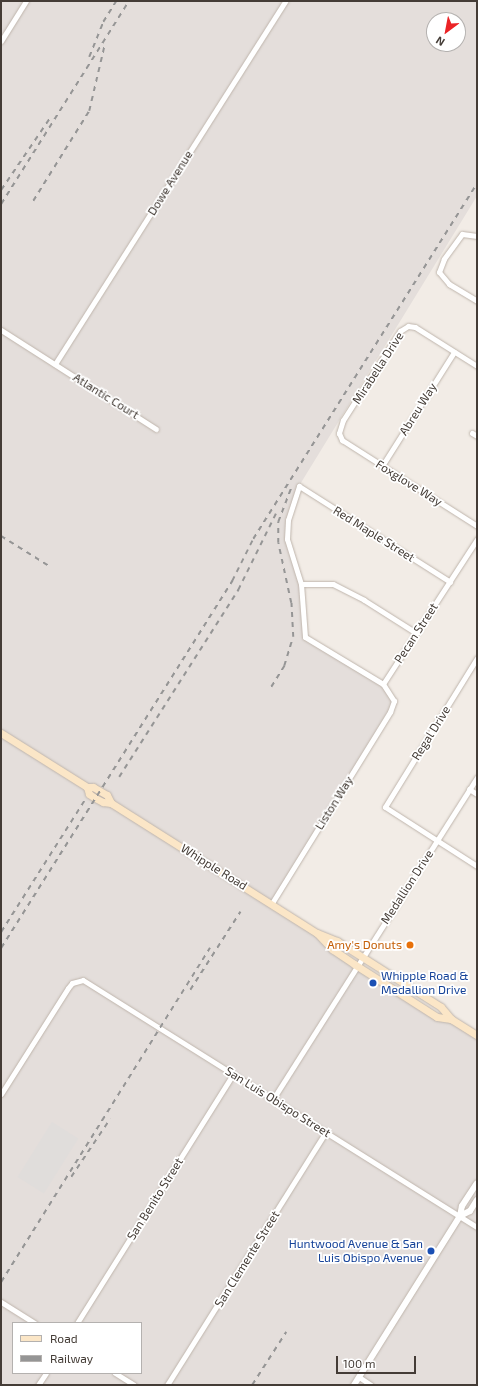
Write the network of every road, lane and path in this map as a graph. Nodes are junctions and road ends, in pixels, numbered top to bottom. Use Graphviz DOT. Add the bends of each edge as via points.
graph roads {
  1 [pos="26,1"];
  2 [pos="285,1"];
  3 [pos="1,41"];
  4 [pos="477,236"];
  5 [pos="477,301"];
  6 [pos="1,330"];
  7 [pos="454,352"];
  8 [pos="55,364"];
  9 [pos="477,366"];
  10 [pos="156,429"];
  11 [pos="472,433"];
  12 [pos="477,436"];
  13 [pos="342,440"];
  14 [pos="382,466"];
  15 [pos="477,526"];
  16 [pos="477,539"];
  17 [pos="450,582"];
  18 [pos="301,584"];
  19 [pos="416,634"];
  20 [pos="477,658"];
  21 [pos="383,684"];
  22 [pos="1,733"];
  23 [pos="477,776"];
  24 [pos="469,789"];
  25 [pos="477,794"];
  26 [pos="437,841"];
  27 [pos="477,866"];
  28 [pos="272,903"];
  29 [pos="317,933"];
  30 [pos="362,957"];
  31 [pos="357,966"];
  32 [pos="451,1020"];
  33 [pos="477,1035"];
  34 [pos="233,1074"];
  35 [pos="1,1094"];
  36 [pos="273,1099"];
  37 [pos="326,1132"];
  38 [pos="477,1183"];
  39 [pos="477,1200"];
  40 [pos="460,1216"];
  41 [pos="477,1227"];
  42 [pos="1,1302"];
  43 [pos="33,1322"];
  44 [pos="78,1322"];
  45 [pos="45,1374"];
  46 [pos="117,1374"];
  47 [pos="359,1377"];
  48 [pos="38,1385"];
  49 [pos="134,1385"];
  50 [pos="167,1385"];
  51 [pos="354,1385"];
  52 [pos="371,1385"];
  1 -- 3 [label="street"];
  2 -- 8 [label="street, Dowe Avenue"];
  4 -- 5 [label="street" via="462,234 444,259 439,272 449,284"];
  6 -- 8 [label="street, Atlantic Court"];
  7 -- 9 [label="street, Mirabella Drive"];
  7 -- 13 [label="street, Mirabella Drive" via="415,327 404,328 343,420 339,433"];
  7 -- 14 [label="street, Abreu Way"];
  8 -- 10 [label="street, Atlantic Court"];
  11 -- 12 [label="street"];
  13 -- 14 [label="street, Foxglove Way"];
  14 -- 15 [label="street, Foxglove Way"];
  16 -- 17 [label="street, Pecan Street"];
  17 -- 18 [label="street, Red Maple Street" via="299,486 288,520 288,539"];
  17 -- 19 [label="street, Pecan Street"];
  18 -- 19 [label="street" via="333,584 364,600"];
  18 -- 21 [label="street" via="305,638"];
  19 -- 21 [label="street, Pecan Street"];
  20 -- 26 [label="street, Regal Drive" via="385,807"];
  21 -- 28 [label="street, Liston Way" via="394,701 390,712"];
  22 -- 28 [label="main road, Whipple Road" via="87,787 93,787 107,795 111,803"];
  23 -- 24 [label="street, Medallion Drive"];
  24 -- 25 [label="street"];
  24 -- 26 [label="street, Medallion Drive"];
  26 -- 27 [label="street"];
  26 -- 30 [label="street, Medallion Drive"];
  28 -- 29 [label="main road, Whipple Road"];
  29 -- 30 [label="main road, Whipple Road" via="337,941"];
  29 -- 31 [label="main road, Whipple Road" via="332,950"];
  30 -- 31 [label="street, Medallion Drive"];
  30 -- 32 [label="main road, Whipple Road" via="441,1007"];
  31 -- 32 [label="main road, Whipple Road" via="437,1017"];
  31 -- 36 [label="street, Medallion Drive"];
  32 -- 33 [label="main road, Whipple Road"];
  34 -- 35 [label="street, San Luis Obispo Street" via="88,983 77,980 68,988"];
  34 -- 36 [label="street, San Luis Obispo Street"];
  34 -- 44 [label="street, San Benito Street"];
  36 -- 37 [label="street, San Luis Obispo Street"];
  37 -- 40 [label="street, San Luis Obispo Street"];
  37 -- 50 [label="street, San Clemente Street"];
  38 -- 40 [label="street" via="462,1206"];
  39 -- 40 [label="street" via="470,1211"];
  40 -- 41 [label="street, San Luis Obispo Street"];
  40 -- 47 [label="street"];
  42 -- 43 [label="street"];
  45 -- 48 [label="street"];
  46 -- 49 [label="street"];
  47 -- 51 [label="street"];
  47 -- 52 [label="street"];
}
